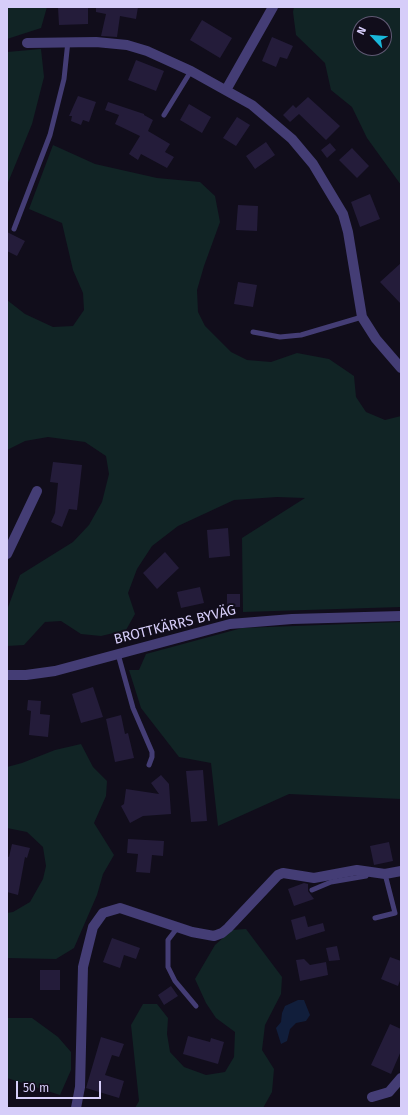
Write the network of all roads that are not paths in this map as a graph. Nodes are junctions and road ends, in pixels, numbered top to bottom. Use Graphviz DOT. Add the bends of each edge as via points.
graph roads {
  1 [pos="273,7"];
  2 [pos="68,41"];
  3 [pos="27,43"];
  4 [pos="191,71"];
  5 [pos="226,90"];
  6 [pos="164,115"];
  7 [pos="14,229"];
  8 [pos="362,317"];
  9 [pos="253,332"];
  10 [pos="401,368"];
  11 [pos="37,491"];
  12 [pos="7,554"];
  13 [pos="401,616"];
  14 [pos="118,654"];
  15 [pos="7,675"];
  16 [pos="149,765"];
  17 [pos="401,871"];
  18 [pos="369,872"];
  19 [pos="385,874"];
  20 [pos="312,890"];
  21 [pos="375,918"];
  22 [pos="178,927"];
  23 [pos="196,1006"];
  24 [pos="401,1078"];
  25 [pos="372,1097"];
  26 [pos="76,1108"];
  1 -- 5 [label="street"];
  2 -- 3 [label="street"];
  2 -- 4 [label="street" via="127,45 163,57"];
  2 -- 7 [label="lane" via="64,79 50,135"];
  4 -- 5 [label="street"];
  4 -- 6 [label="lane"];
  5 -- 8 [label="street" via="260,111 292,139 313,164 332,194 343,214 348,232"];
  8 -- 9 [label="lane" via="301,335 280,337"];
  8 -- 10 [label="street" via="376,339"];
  11 -- 12 [label="street"];
  13 -- 14 [label="street, BROTTKÄRRS BYVÄG" via="243,622"];
  14 -- 15 [label="street, BROTTKÄRRS BYVÄG" via="38,674"];
  14 -- 16 [label="lane" via="133,708 152,752"];
  17 -- 19 [label="street"];
  18 -- 19 [label="street"];
  18 -- 20 [label="lane" via="366,876 331,882"];
  18 -- 22 [label="street" via="357,870 314,878 283,872 222,933 204,935"];
  19 -- 21 [label="lane" via="395,913"];
  22 -- 23 [label="lane" via="168,940 168,966 173,977"];
  22 -- 26 [label="street" via="120,908 103,913 97,919 83,967 80,1087"];
  24 -- 25 [label="street" via="389,1092"];
}
